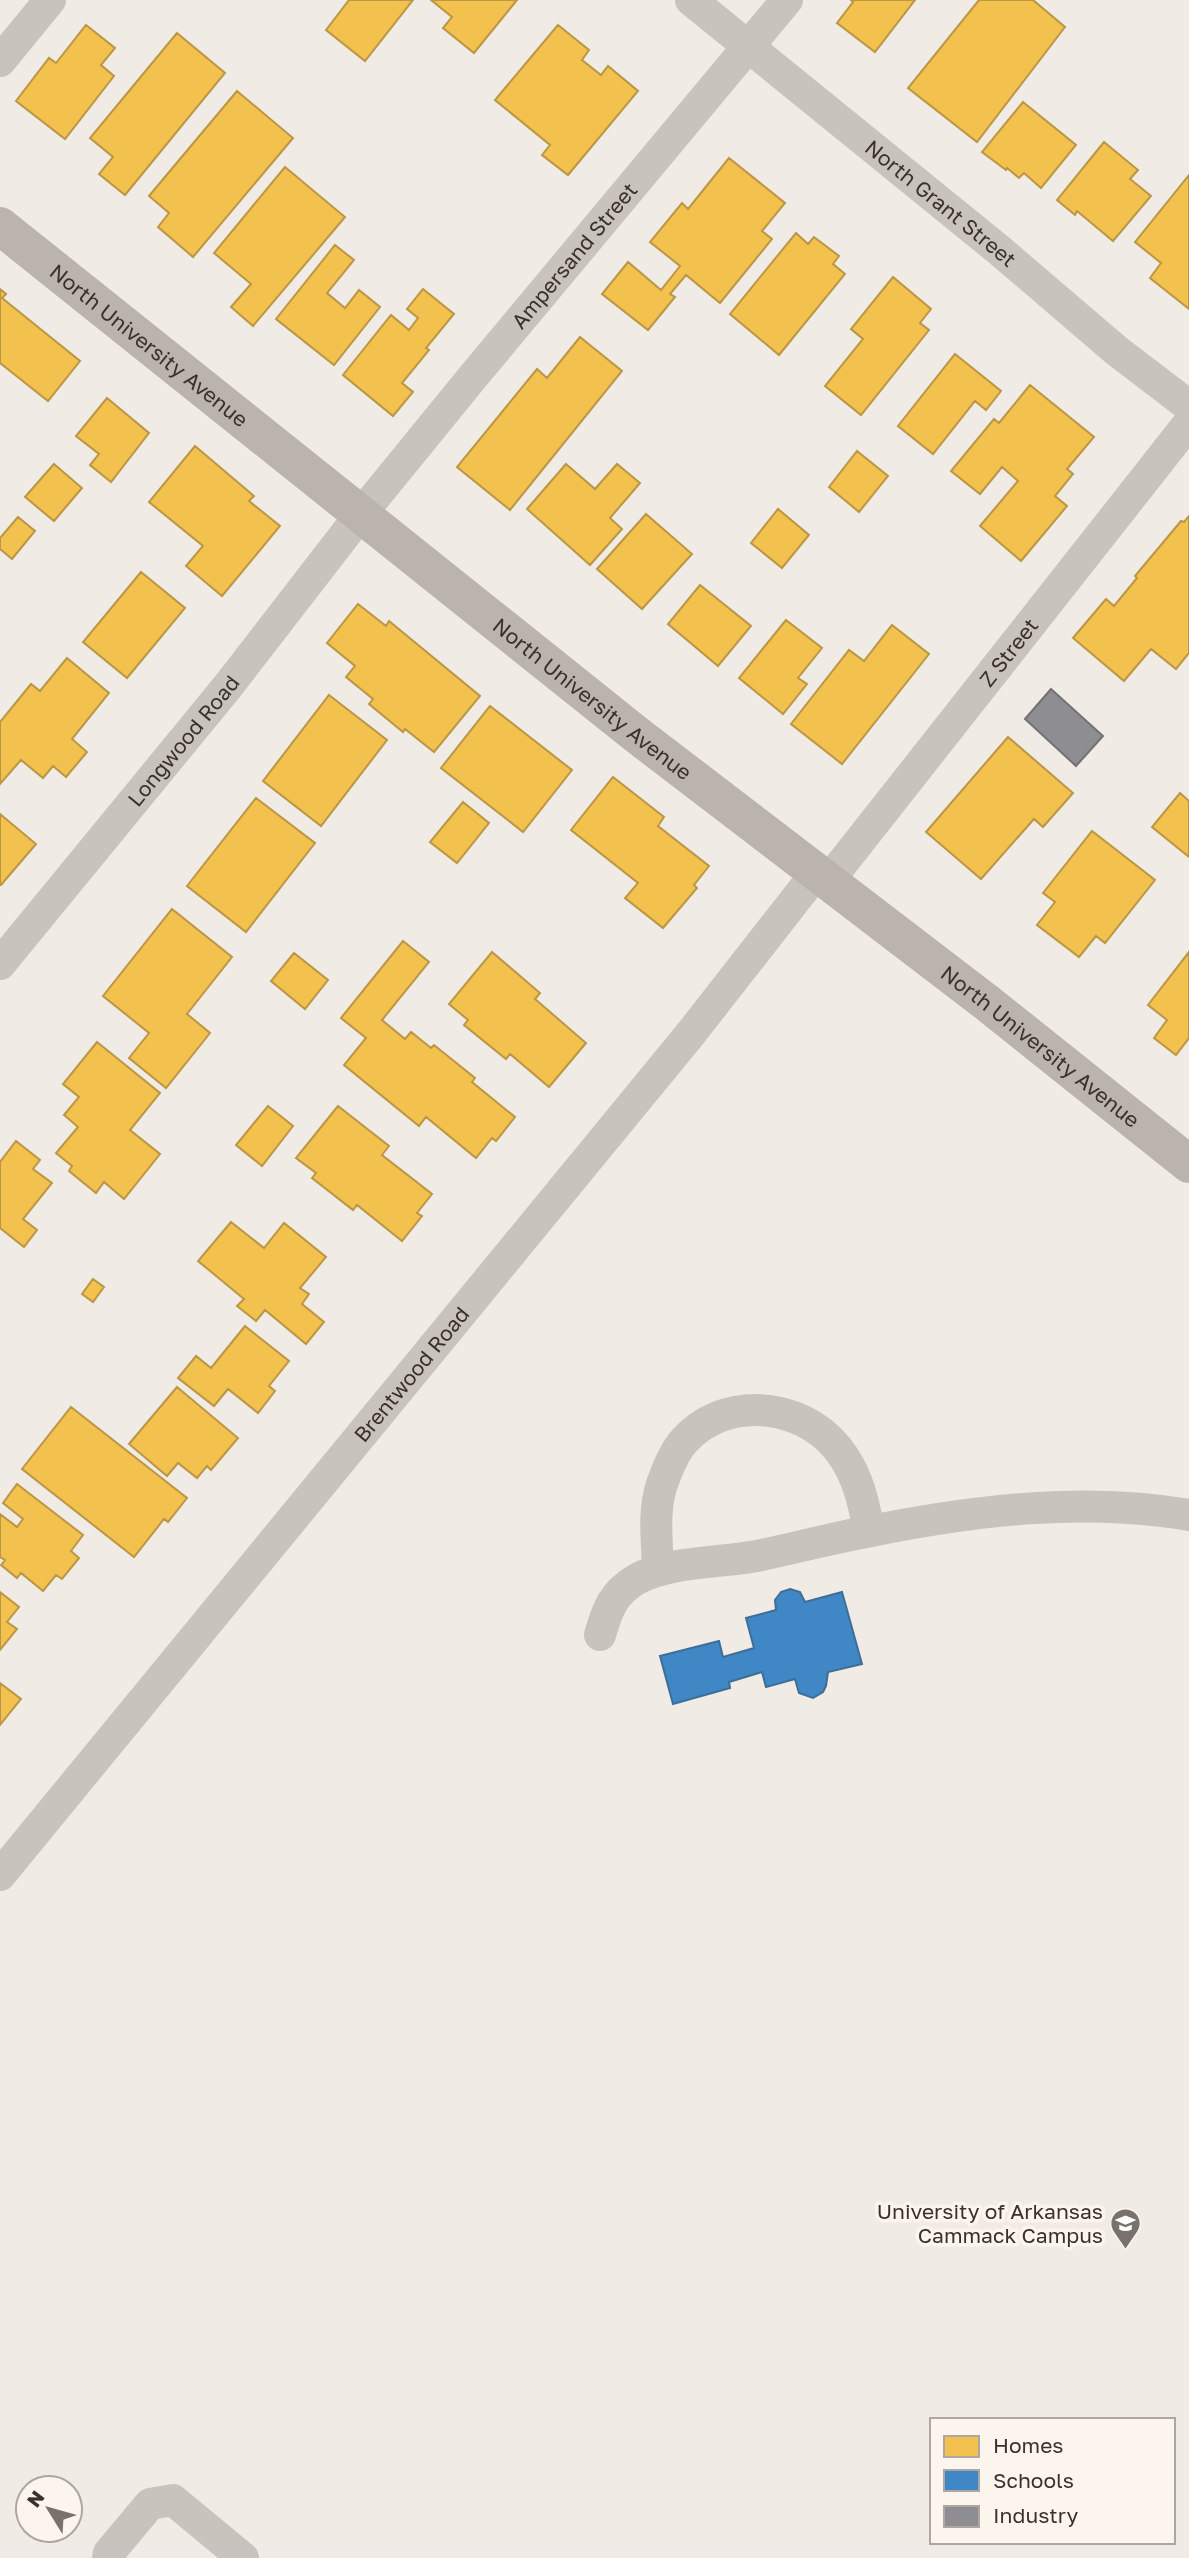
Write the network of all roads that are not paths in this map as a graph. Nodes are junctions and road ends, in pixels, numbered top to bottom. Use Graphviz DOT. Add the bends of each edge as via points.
graph roads {
  1 [pos="50,0"];
  2 [pos="691,0"];
  3 [pos="787,0"];
  4 [pos="750,47"];
  5 [pos="0,61"];
  6 [pos="0,226"];
  7 [pos="1189,406"];
  8 [pos="1189,423"];
  9 [pos="361,514"];
  10 [pos="823,876"];
  11 [pos="0,964"];
  12 [pos="1189,1164"];
  13 [pos="1189,1515"];
  14 [pos="869,1531"];
  15 [pos="658,1569"];
  16 [pos="600,1635"];
  17 [pos="0,1875"];
  18 [pos="108,2558"];
  19 [pos="243,2558"];
  1 -- 5 [label="street"];
  2 -- 4 [label="street, North Grant Street"];
  3 -- 4 [label="street, Ampersand Street"];
  4 -- 7 [label="street, North Grant Street"];
  4 -- 9 [label="street, Ampersand Street"];
  6 -- 9 [label="street, North University Avenue"];
  8 -- 10 [label="street, Z Street"];
  9 -- 10 [label="street, North University Avenue"];
  9 -- 11 [label="street, Longwood Road" via="228,686"];
  10 -- 12 [label="street, North University Avenue"];
  10 -- 17 [label="street, Brentwood Road"];
  13 -- 14 [label="street" via="1130,1507 1037,1508"];
  14 -- 15 [label="street" via="730,1561"];
  14 -- 15 [label="street" via="854,1474 830,1440 794,1415 746,1410 720,1416 700,1428 684,1441 670,1464 656,1512"];
  15 -- 16 [label="street" via="620,1592 607,1608"];
  18 -- 19 [label="street" via="150,2504 173,2500"];
}
